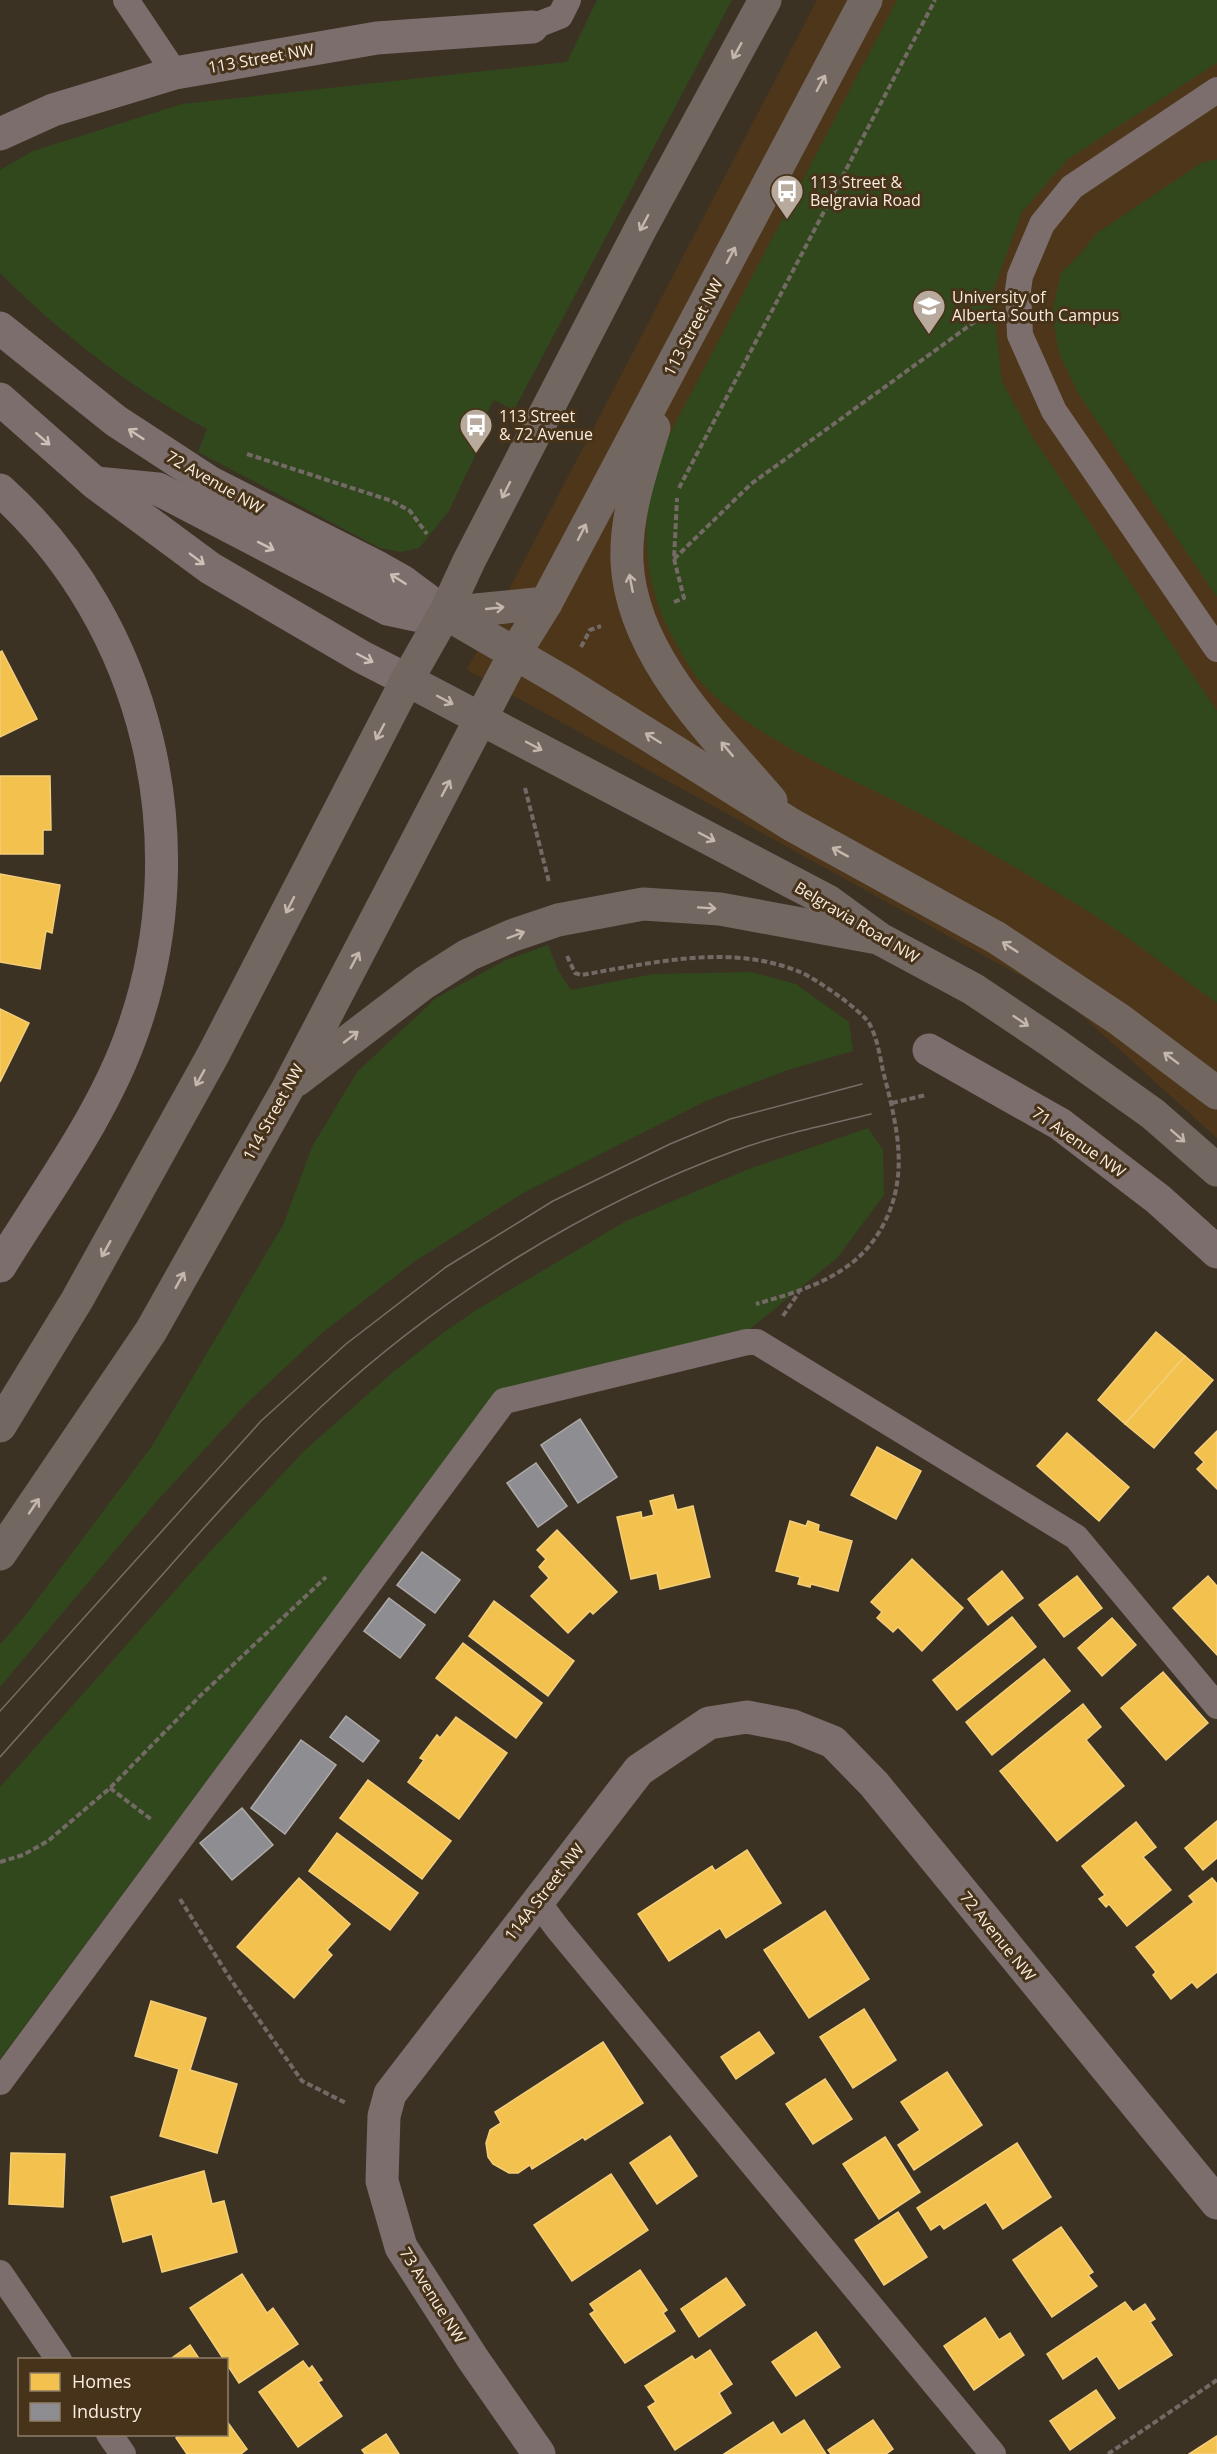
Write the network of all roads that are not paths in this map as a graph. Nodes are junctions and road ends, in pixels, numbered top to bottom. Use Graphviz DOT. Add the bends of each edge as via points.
graph roads {
  1 [pos="126,0"];
  2 [pos="568,0"];
  3 [pos="765,0"];
  4 [pos="866,0"];
  5 [pos="532,27"];
  6 [pos="175,73"];
  7 [pos="1217,90"];
  8 [pos="0,134"];
  9 [pos="0,328"];
  10 [pos="674,363"];
  11 [pos="0,399"];
  12 [pos="95,483"];
  13 [pos="0,490"];
  14 [pos="546,603"];
  15 [pos="445,613"];
  16 [pos="1217,649"];
  17 [pos="515,653"];
  18 [pos="407,680"];
  19 [pos="482,719"];
  20 [pos="792,825"];
  21 [pos="880,939"];
  22 [pos="929,1050"];
  23 [pos="289,1086"];
  24 [pos="1217,1093"];
  25 [pos="1217,1170"];
  26 [pos="1217,1252"];
  27 [pos="0,1266"];
  28 [pos="0,1426"];
  29 [pos="0,1554"];
  30 [pos="1217,1706"];
  31 [pos="747,1717"];
  32 [pos="537,1901"];
  33 [pos="0,2082"];
  34 [pos="384,2116"];
  35 [pos="1217,2203"];
  36 [pos="0,2273"];
  37 [pos="58,2358"];
  38 [pos="110,2436"];
  39 [pos="123,2454"];
  40 [pos="540,2454"];
  41 [pos="993,2454"];
  1 -- 6 [label="lane"];
  2 -- 5 [label="lane" via="560,16"];
  3 -- 15 [label="main road, one-way" via="641,228"];
  10 -- 4 [label="main road, 113 Street NW, one-way"];
  5 -- 6 [label="street, 113 Street NW" via="377,38"];
  6 -- 8 [label="street, 113 Street NW" via="53,110"];
  7 -- 16 [label="lane" via="1072,187 1042,224 1018,290 1020,335 1054,411"];
  15 -- 9 [label="street, 72 Avenue NW, one-way" via="379,568 212,483 116,421"];
  14 -- 10 [label="main road, 113 Street NW, one-way"];
  20 -- 10 [label="main road, one-way" via="666,674 638,615 627,562 633,498"];
  11 -- 12 [label="street, one-way"];
  12 -- 15 [label="street, one-way" via="158,489 388,609 416,615"];
  12 -- 18 [label="street, one-way" via="210,568"];
  13 -- 27 [label="street" via="48,541 80,583 128,676 154,765 162,846 157,936 133,1030 88,1125"];
  15 -- 14 [label="main road, one-way"];
  14 -- 17 [label="main road, 113 Street NW"];
  15 -- 17 [label="main road"];
  15 -- 18 [label="main road"];
  17 -- 19 [label="main road, 114 Street NW"];
  20 -- 17 [label="main road, one-way"];
  18 -- 19 [label="main road, Belgravia Road NW, one-way"];
  18 -- 28 [label="main road, one-way" via="213,1055 78,1300"];
  19 -- 21 [label="main road, Belgravia Road NW, one-way" via="828,901"];
  23 -- 19 [label="main road, 114 Street NW, one-way"];
  24 -- 20 [label="main road, one-way" via="1120,1020 997,938"];
  23 -- 21 [label="main road, one-way" via="415,990 468,955 558,920 654,904 720,909"];
  21 -- 25 [label="main road, Belgravia Road NW, one-way" via="973,989 1052,1042 1153,1114"];
  22 -- 26 [label="street, 71 Avenue NW" via="1060,1124 1158,1198"];
  29 -- 23 [label="main road, 114 Street NW, one-way" via="152,1331"];
  30 -- 33 [label="lane" via="1076,1537 757,1342 504,1401"];
  31 -- 32 [label="street, 114A Street NW" via="709,1723 639,1770"];
  31 -- 35 [label="street, 72 Avenue NW" via="793,1726 833,1742 874,1784"];
  32 -- 34 [label="street, 114A Street NW" via="390,2094"];
  32 -- 41 [label="lane"];
  34 -- 40 [label="street, 73 Avenue NW" via="382,2181 401,2247"];
  36 -- 37 [label="lane"];
  38 -- 39 [label="lane"];
}
